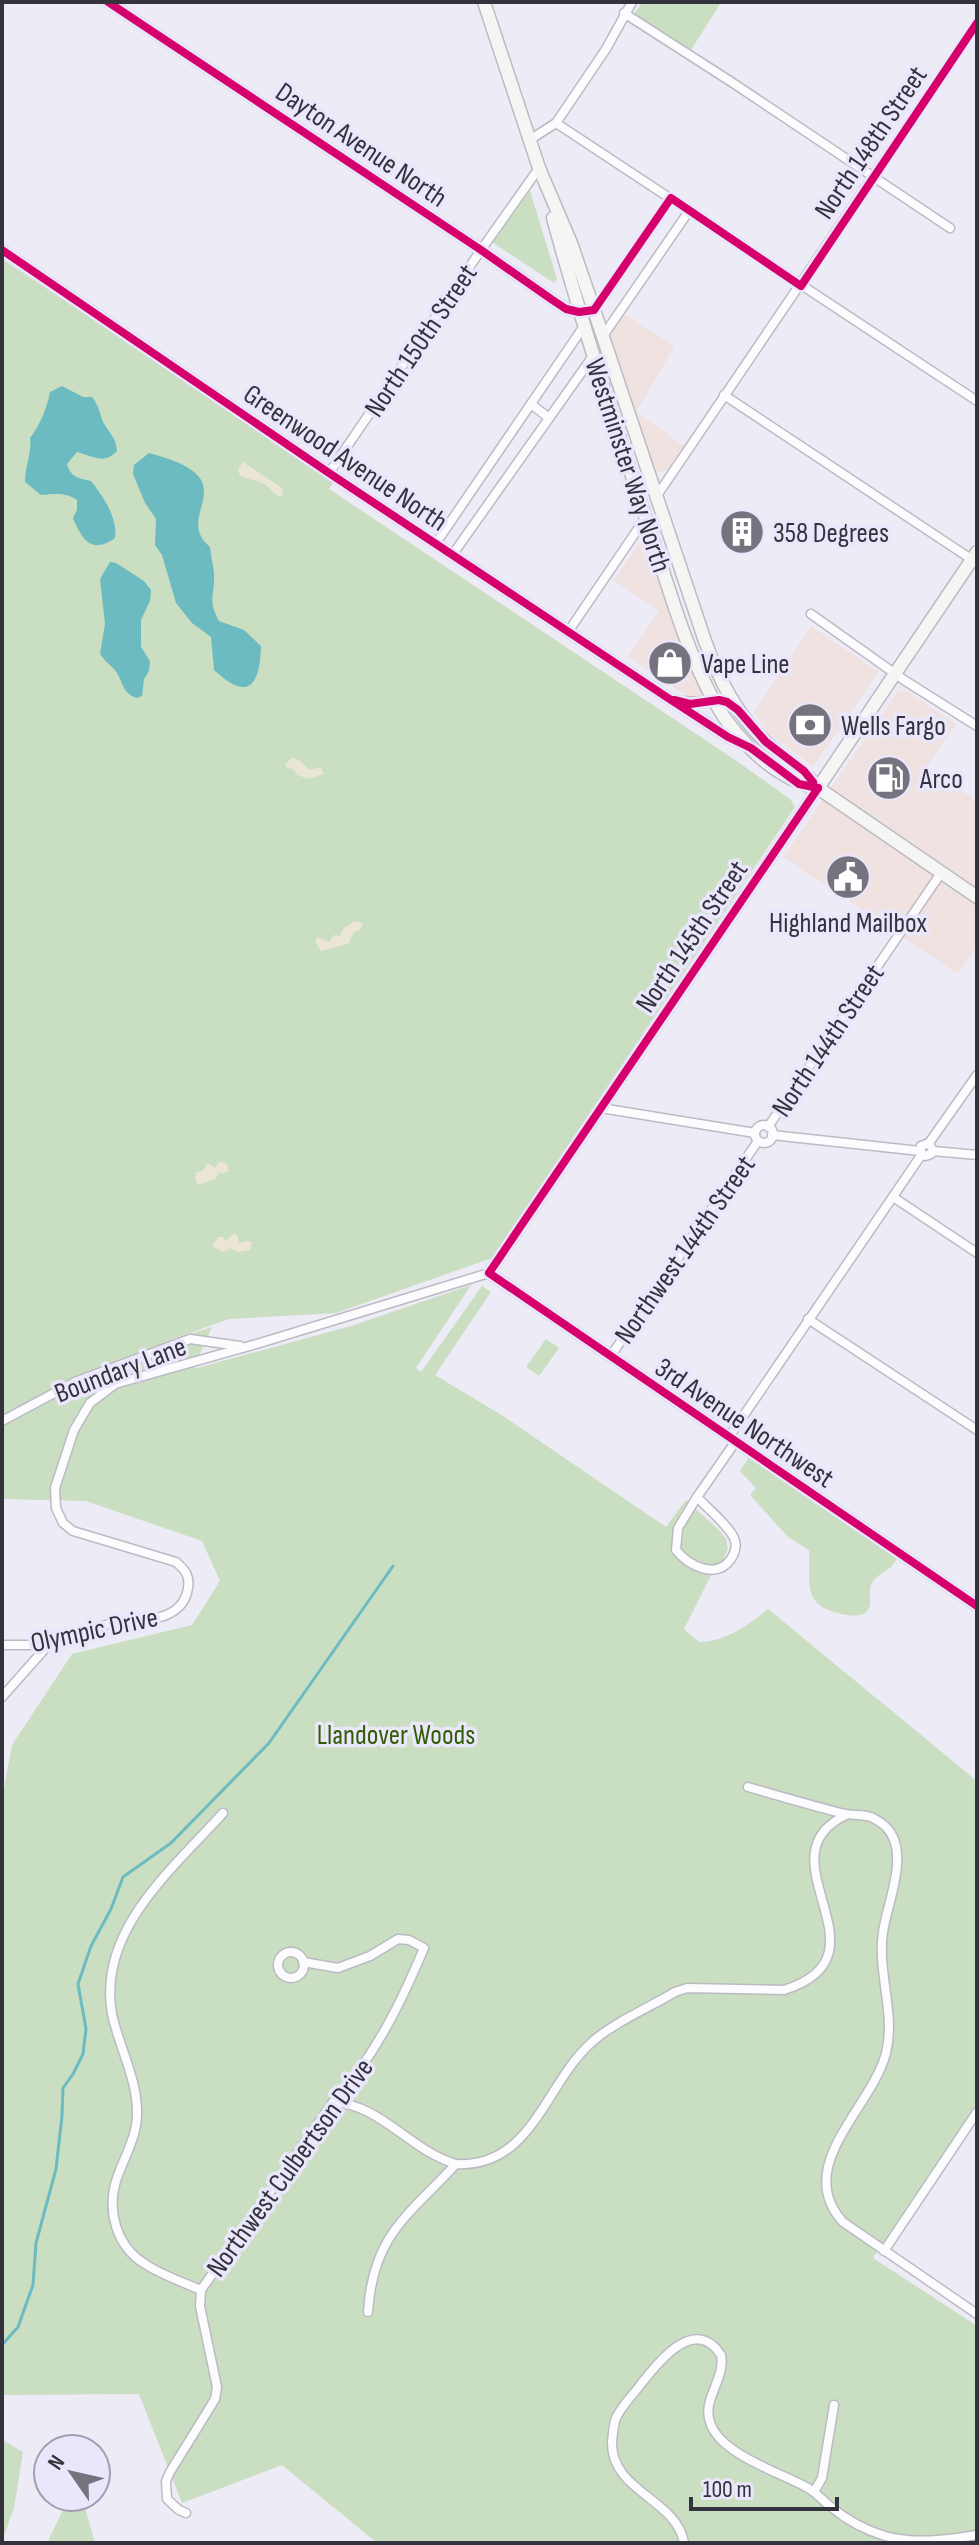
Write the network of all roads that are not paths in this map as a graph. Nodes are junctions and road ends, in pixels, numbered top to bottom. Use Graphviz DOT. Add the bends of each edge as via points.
graph roads {
  1 [pos="108,2"];
  2 [pos="484,2"];
  3 [pos="632,2"];
  4 [pos="624,13"];
  5 [pos="977,23"];
  6 [pos="556,123"];
  7 [pos="531,139"];
  8 [pos="539,168"];
  9 [pos="873,178"];
  10 [pos="671,198"];
  11 [pos="689,211"];
  12 [pos="950,228"];
  13 [pos="2,250"];
  14 [pos="481,250"];
  15 [pos="801,286"];
  16 [pos="594,310"];
  17 [pos="579,312"];
  18 [pos="584,326"];
  19 [pos="603,336"];
  20 [pos="593,356"];
  21 [pos="724,395"];
  22 [pos="977,401"];
  23 [pos="531,404"];
  24 [pos="549,418"];
  25 [pos="329,473"];
  26 [pos="656,498"];
  27 [pos="460,508"];
  28 [pos="646,517"];
  29 [pos="477,520"];
  30 [pos="436,543"];
  31 [pos="453,554"];
  32 [pos="975,558"];
  33 [pos="811,614"];
  34 [pos="568,632"];
  35 [pos="895,673"];
  36 [pos="668,698"];
  37 [pos="715,701"];
  38 [pos="738,710"];
  39 [pos="977,726"];
  40 [pos="751,748"];
  41 [pos="818,788"];
  42 [pos="941,873"];
  43 [pos="977,897"];
  44 [pos="977,1075"];
  45 [pos="601,1108"];
  46 [pos="770,1131"];
  47 [pos="757,1137"];
  48 [pos="931,1147"];
  49 [pos="921,1152"];
  50 [pos="977,1155"];
  51 [pos="893,1197"];
  52 [pos="977,1253"];
  53 [pos="489,1273"];
  54 [pos="808,1319"];
  55 [pos="244,1347"];
  56 [pos="215,1356"];
  57 [pos="610,1357"];
  58 [pos="2,1421"];
  59 [pos="977,1430"];
  60 [pos="732,1439"];
  61 [pos="697,1497"];
  62 [pos="975,1601"];
  63 [pos="50,1643"];
  64 [pos="2,1645"];
  65 [pos="2,1697"];
  66 [pos="748,1787"];
  67 [pos="223,1813"];
  68 [pos="846,1815"];
  69 [pos="303,1962"];
  70 [pos="333,2102"];
  71 [pos="977,2112"];
  72 [pos="456,2164"];
  73 [pos="884,2251"];
  74 [pos="201,2290"];
  75 [pos="368,2312"];
  76 [pos="977,2314"];
  77 [pos="834,2405"];
  78 [pos="814,2492"];
  79 [pos="186,2513"];
  80 [pos="977,2535"];
  81 [pos="684,2543"];
  1 -- 14 [label="street, Dayton Avenue North"];
  2 -- 7 [label="main road, Westminster Way North"];
  3 -- 4 [label="street"];
  4 -- 6 [label="street"];
  4 -- 9 [label="street"];
  5 -- 9 [label="street, North 148th Street"];
  6 -- 7 [label="street"];
  6 -- 10 [label="street"];
  7 -- 8 [label="main road, Westminster Way North"];
  8 -- 14 [label="street, North 150th Street"];
  8 -- 16 [label="main road, Westminster Way North"];
  8 -- 17 [label="main road, Westminster Way North"];
  9 -- 12 [label="street"];
  9 -- 15 [label="street, North 148th Street"];
  10 -- 11 [label="street"];
  10 -- 16 [label="street"];
  11 -- 15 [label="street"];
  11 -- 19 [label="street"];
  13 -- 25 [label="street, Greenwood Avenue North"];
  14 -- 17 [label="street, Dayton Avenue North" via="566,309"];
  14 -- 25 [label="street, North 150th Street"];
  15 -- 21 [label="street, North 148th Street"];
  15 -- 22 [label="street"];
  16 -- 17 [label="street"];
  16 -- 19 [label="main road, Westminster Way North"];
  17 -- 18 [label="main road, Westminster Way North"];
  18 -- 20 [label="main road, Westminster Way North"];
  18 -- 23 [label="street"];
  19 -- 26 [label="main road, Westminster Way North"];
  20 -- 24 [label="street"];
  20 -- 28 [label="main road, Westminster Way North"];
  21 -- 26 [label="street, North 148th Street"];
  21 -- 32 [label="street"];
  23 -- 24 [label="street"];
  23 -- 27 [label="street"];
  24 -- 29 [label="street"];
  25 -- 30 [label="street, Greenwood Avenue North"];
  26 -- 38 [label="main road, Westminster Way North" via="714,665"];
  27 -- 29 [label="street"];
  27 -- 30 [label="street"];
  28 -- 34 [label="street"];
  28 -- 37 [label="main road, Westminster Way North" via="690,649"];
  29 -- 31 [label="street"];
  30 -- 31 [label="street, Greenwood Avenue North"];
  31 -- 34 [label="street, Greenwood Avenue North"];
  32 -- 35 [label="main road, North 145th Street"];
  33 -- 35 [label="street"];
  34 -- 36 [label="street, Greenwood Avenue North"];
  35 -- 39 [label="street"];
  35 -- 41 [label="main road, North 145th Street"];
  36 -- 37 [label="street, Greenwood Avenue North" via="690,704"];
  36 -- 40 [label="street, Greenwood Avenue North"];
  37 -- 38 [label="street, Greenwood Avenue North"];
  37 -- 40 [label="main road, Westminster Way North"];
  38 -- 41 [label="main road, Greenwood Avenue North"];
  40 -- 41 [label="main road, Greenwood Avenue North" via="799,784"];
  41 -- 42 [label="main road, Greenwood Avenue North"];
  41 -- 45 [label="street, North 145th Street"];
  42 -- 43 [label="main road, Greenwood Avenue North"];
  42 -- 46 [label="street, North 144th Street"];
  44 -- 48 [label="street"];
  45 -- 47 [label="street"];
  45 -- 53 [label="street, North 145th Street"];
  46 -- 47 [label="street" via="761,1127"];
  46 -- 47 [label="street" via="767,1143"];
  46 -- 49 [label="street"];
  47 -- 57 [label="street, Northwest 144th Street"];
  48 -- 49 [label="street" via="929,1155"];
  48 -- 50 [label="street"];
  49 -- 51 [label="street"];
  51 -- 52 [label="street"];
  51 -- 54 [label="street"];
  53 -- 55 [label="street, Boundary Lane"];
  53 -- 57 [label="street, 3rd Avenue Northwest"];
  54 -- 59 [label="street"];
  54 -- 60 [label="street"];
  55 -- 56 [label="street, Boundary Lane"];
  55 -- 58 [label="street, Boundary Lane" via="190,1339 75,1382"];
  56 -- 63 [label="street, Olympic Drive" via="115,1384 90,1403 74,1430 55,1488 63,1523 73,1531 176,1562 186,1571 187,1596 157,1619 107,1624"];
  57 -- 60 [label="street, 3rd Avenue Northwest"];
  60 -- 61 [label="street"];
  60 -- 62 [label="street, 3rd Avenue Northwest"];
  61 -- 61 [label="street" via="678,1528 676,1550 689,1562 715,1570 729,1561 735,1541"];
  63 -- 64 [label="street, Olympic Drive"];
  63 -- 65 [label="street"];
  66 -- 68 [label="street"];
  67 -- 74 [label="street" via="138,1910 116,1953 110,1983 115,2025 138,2111 112,2198 116,2228 142,2263"];
  68 -- 72 [label="street" via="825,1828 813,1852 831,1936 826,1960 810,1978 784,1990 675,1992 590,2043 511,2147 498,2157"];
  68 -- 73 [label="street" via="878,1821 896,1844 881,1943 889,2035 878,2076 831,2154 825,2184 835,2213"];
  69 -- 70 [label="street, Northwest Culbertson Drive" via="338,1968 398,1939 424,1948 379,2041"];
  70 -- 72 [label="street" via="363,2109 431,2154"];
  70 -- 74 [label="street, Northwest Culbertson Drive"];
  71 -- 73 [label="street"];
  72 -- 75 [label="street" via="387,2240 374,2267"];
  73 -- 76 [label="street"];
  74 -- 79 [label="street, Northwest Culbertson Drive" via="217,2387 166,2481 167,2499"];
  77 -- 78 [label="street" via="822,2478"];
  78 -- 80 [label="street" via="855,2524 885,2536 933,2541"];
  78 -- 81 [label="street" via="718,2437 708,2415 721,2355 705,2340 684,2342 662,2358 626,2403 614,2424 612,2447 624,2476 671,2516"];
}
